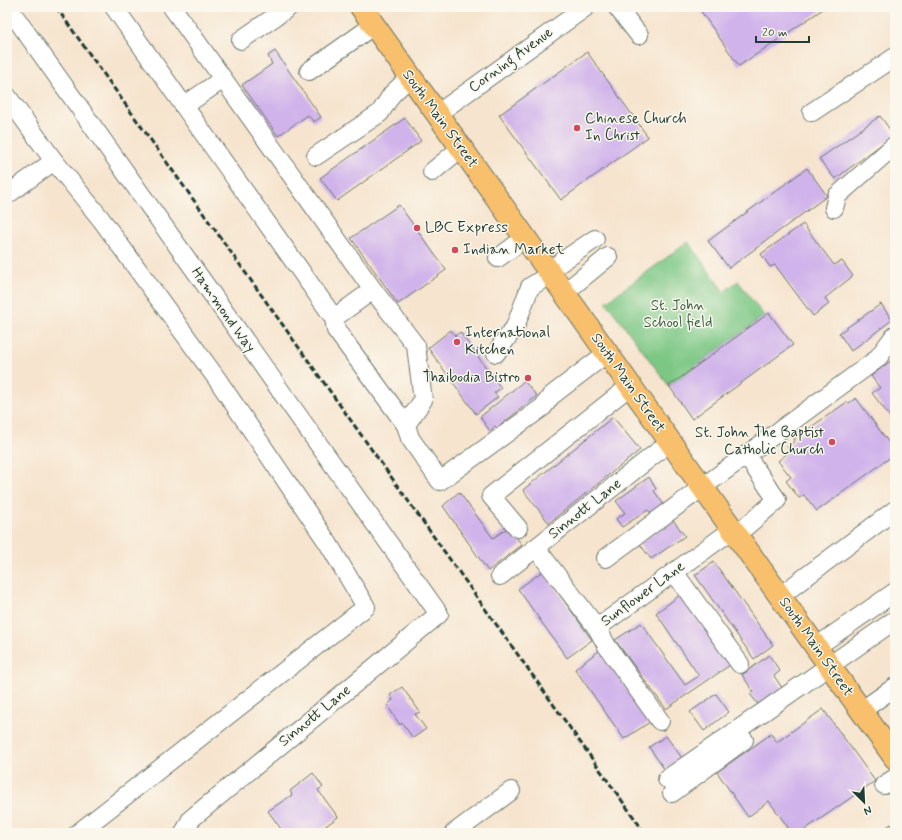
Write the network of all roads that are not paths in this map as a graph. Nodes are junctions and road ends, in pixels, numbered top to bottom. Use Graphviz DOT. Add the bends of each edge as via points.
graph roads {
  1 [pos="8,7"];
  2 [pos="114,7"];
  3 [pos="172,7"];
  4 [pos="288,7"];
  5 [pos="361,7"];
  6 [pos="586,7"];
  7 [pos="617,7"];
  8 [pos="374,25"];
  9 [pos="639,35"];
  10 [pos="241,40"];
  11 [pos="895,57"];
  12 [pos="309,71"];
  13 [pos="410,77"];
  14 [pos="223,79"];
  15 [pos="7,96"];
  16 [pos="184,106"];
  17 [pos="812,112"];
  18 [pos="437,114"];
  19 [pos="895,145"];
  20 [pos="461,148"];
  21 [pos="316,156"];
  22 [pos="54,161"];
  23 [pos="432,172"];
  24 [pos="7,195"];
  25 [pos="834,208"];
  26 [pos="525,238"];
  27 [pos="595,239"];
  28 [pos="608,257"];
  29 [pos="498,258"];
  30 [pos="550,272"];
  31 [pos="373,290"];
  32 [pos="564,293"];
  33 [pos="334,318"];
  34 [pos="895,335"];
  35 [pos="607,352"];
  36 [pos="496,353"];
  37 [pos="630,386"];
  38 [pos="406,425"];
  39 [pos="670,442"];
  40 [pos="746,455"];
  41 [pos="702,487"];
  42 [pos="895,510"];
  43 [pos="518,528"];
  44 [pos="734,532"];
  45 [pos="536,548"];
  46 [pos="606,558"];
  47 [pos="674,572"];
  48 [pos="500,576"];
  49 [pos="895,592"];
  50 [pos="780,596"];
  51 [pos="439,614"];
  52 [pos="895,620"];
  53 [pos="597,628"];
  54 [pos="816,647"];
  55 [pos="740,664"];
  56 [pos="832,670"];
  57 [pos="895,687"];
  58 [pos="861,711"];
  59 [pos="660,721"];
  60 [pos="895,758"];
  61 [pos="670,786"];
  62 [pos="511,791"];
  63 [pos="187,826"];
  64 [pos="78,833"];
  65 [pos="454,833"];
  1 -- 51 [label="street, Hammond Way"];
  2 -- 16 [label="street"];
  3 -- 14 [label="street"];
  4 -- 10 [label="street"];
  5 -- 8 [label="main road, South Main Street"];
  6 -- 18 [label="street, Corning Avenue"];
  7 -- 9 [label="street"];
  8 -- 12 [label="street"];
  8 -- 13 [label="main road, South Main Street"];
  11 -- 17 [label="street"];
  13 -- 18 [label="main road, South Main Street"];
  13 -- 21 [label="street" via="392,94 380,113"];
  14 -- 16 [label="street"];
  14 -- 31 [label="street"];
  15 -- 22 [label="street"];
  16 -- 33 [label="street"];
  18 -- 20 [label="main road, South Main Street"];
  19 -- 25 [label="street" via="837,196"];
  20 -- 23 [label="street"];
  20 -- 26 [label="main road, South Main Street"];
  22 -- 24 [label="street"];
  22 -- 64 [label="street" via="101,219 217,379 328,543 366,607"];
  26 -- 29 [label="street"];
  26 -- 30 [label="main road, South Main Street"];
  27 -- 30 [label="street"];
  28 -- 32 [label="street"];
  30 -- 32 [label="main road, South Main Street"];
  30 -- 36 [label="street" via="530,287 515,327"];
  31 -- 33 [label="street"];
  31 -- 38 [label="street" via="416,346 423,400"];
  32 -- 35 [label="main road, South Main Street"];
  33 -- 38 [label="street" via="336,330"];
  34 -- 40 [label="street" via="877,358"];
  35 -- 37 [label="main road, South Main Street"];
  35 -- 38 [label="street" via="551,396 543,407 440,481 410,438"];
  37 -- 39 [label="main road, South Main Street"];
  37 -- 43 [label="street" via="491,496"];
  39 -- 41 [label="main road, South Main Street"];
  39 -- 45 [label="street, Sinnott Lane"];
  40 -- 41 [label="street"];
  40 -- 44 [label="street, Sunflower Lane" via="777,500"];
  41 -- 44 [label="main road, South Main Street"];
  41 -- 46 [label="street"];
  42 -- 50 [label="street"];
  44 -- 47 [label="street, Sunflower Lane"];
  44 -- 50 [label="main road, South Main Street"];
  45 -- 48 [label="street, Sinnott Lane"];
  45 -- 53 [label="street, Sunflower Lane"];
  47 -- 53 [label="street, Sunflower Lane"];
  47 -- 55 [label="street"];
  49 -- 54 [label="street"];
  50 -- 54 [label="main road, South Main Street"];
  51 -- 63 [label="street, Sinnott Lane"];
  52 -- 56 [label="street"];
  53 -- 59 [label="street"];
  54 -- 56 [label="main road, South Main Street"];
  56 -- 58 [label="main road, South Main Street"];
  56 -- 61 [label="street"];
  57 -- 58 [label="street"];
  58 -- 60 [label="main road, South Main Street"];
  62 -- 65 [label="street"];
}
